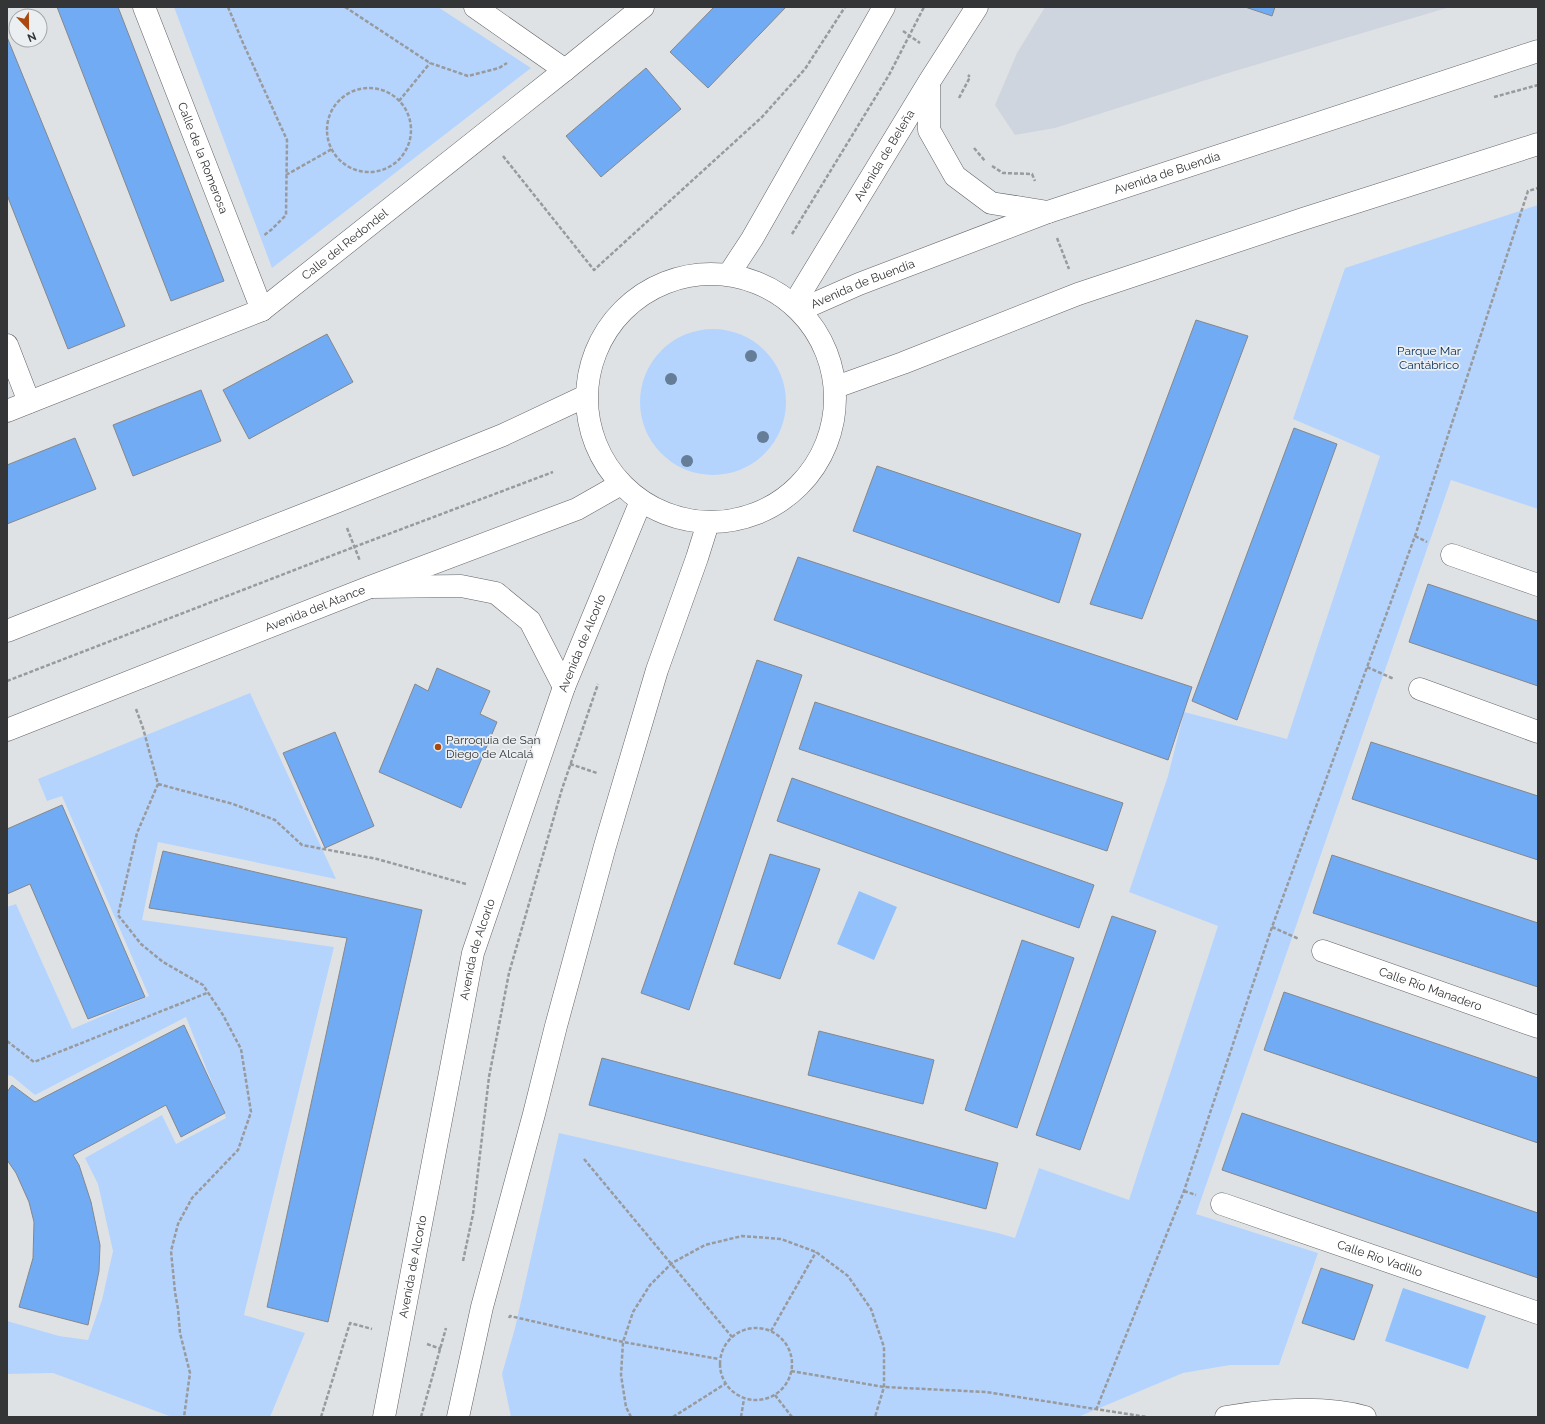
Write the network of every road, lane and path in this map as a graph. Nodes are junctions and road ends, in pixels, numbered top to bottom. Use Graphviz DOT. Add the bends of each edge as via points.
graph roads {
  1 [pos="144,7"];
  2 [pos="228,7"];
  3 [pos="345,7"];
  4 [pos="475,7"];
  5 [pos="643,7"];
  6 [pos="845,7"];
  7 [pos="924,7"];
  8 [pos="976,7"];
  9 [pos="882,11"];
  10 [pos="909,35"];
  11 [pos="530,47"];
  12 [pos="1538,51"];
  13 [pos="944,59"];
  14 [pos="430,63"];
  15 [pos="565,70"];
  16 [pos="929,82"];
  17 [pos="958,99"];
  18 [pos="399,101"];
  19 [pos="485,134"];
  20 [pos="1538,144"];
  21 [pos="972,146"];
  22 [pos="332,149"];
  23 [pos="986,162"];
  24 [pos="992,166"];
  25 [pos="286,176"];
  26 [pos="1538,188"];
  27 [pos="1048,212"];
  28 [pos="792,234"];
  29 [pos="239,252"];
  30 [pos="729,274"];
  31 [pos="1078,294"];
  32 [pos="797,307"];
  33 [pos="262,310"];
  34 [pos="7,345"];
  35 [pos="836,387"];
  36 [pos="586,396"];
  37 [pos="29,402"];
  38 [pos="7,411"];
  39 [pos="553,472"];
  40 [pos="621,484"];
  41 [pos="641,501"];
  42 [pos="336,502"];
  43 [pos="708,523"];
  44 [pos="354,547"];
  45 [pos="1452,555"];
  46 [pos="1538,585"];
  47 [pos="370,587"];
  48 [pos="7,631"];
  49 [pos="7,681"];
  50 [pos="599,681"];
  51 [pos="126,684"];
  52 [pos="564,687"];
  53 [pos="1420,690"];
  54 [pos="7,730"];
  55 [pos="1538,732"];
  56 [pos="541,753"];
  57 [pos="571,764"];
  58 [pos="624,783"];
  59 [pos="158,784"];
  60 [pos="493,892"];
  61 [pos="1323,951"];
  62 [pos="207,993"];
  63 [pos="1538,1027"];
  64 [pos="7,1041"];
  65 [pos="584,1159"];
  66 [pos="1222,1204"];
  67 [pos="816,1252"];
  68 [pos="672,1263"];
  69 [pos="462,1265"];
  70 [pos="1538,1314"];
  71 [pos="448,1322"];
  72 [pos="508,1323"];
  73 [pos="771,1331"];
  74 [pos="732,1337"];
  75 [pos="623,1342"];
  76 [pos="719,1359"];
  77 [pos="791,1371"];
  78 [pos="725,1384"];
  79 [pos="884,1386"];
  80 [pos="775,1395"];
  81 [pos="744,1399"];
  82 [pos="1096,1410"];
  83 [pos="184,1417"];
  84 [pos="384,1417"];
  85 [pos="421,1417"];
  86 [pos="458,1417"];
  87 [pos="631,1417"];
  88 [pos="673,1417"];
  89 [pos="741,1417"];
  90 [pos="792,1417"];
  91 [pos="876,1417"];
  92 [pos="1147,1417"];
  93 [pos="1226,1417"];
  94 [pos="1365,1417"];
  1 -- 29 [label="street, Calle de la Romerosa"];
  2 -- 25 [label="path" via="288,140"];
  3 -- 14 [label="path"];
  4 -- 11 [label="street"];
  5 -- 15 [label="street, Calle del Redondel"];
  6 -- 19 [label="path" via="805,69 762,117 594,270"];
  7 -- 10 [label="path"];
  8 -- 13 [label="street, Avenida de Beleña"];
  9 -- 10 [label="path"];
  9 -- 30 [label="street" via="752,239"];
  10 -- 13 [label="path"];
  10 -- 28 [label="path" via="889,75"];
  11 -- 14 [label="path" via="499,68 468,76"];
  11 -- 15 [label="street"];
  12 -- 27 [label="street, Avenida de Buendía"];
  13 -- 16 [label="street, Avenida de Beleña"];
  13 -- 17 [label="path" via="970,77"];
  14 -- 18 [label="path"];
  15 -- 19 [label="street, Calle del Redondel"];
  16 -- 27 [label="street" via="929,130 955,176 991,203"];
  16 -- 32 [label="street, Avenida de Beleña"];
  18 -- 22 [label="path" via="388,92 375,89 361,88 349,93 338,101 330,112 327,126"];
  18 -- 22 [label="path" via="410,125 410,138 405,151 396,162 384,169 370,172 355,170 343,163"];
  19 -- 33 [label="street, Calle del Redondel"];
  20 -- 31 [label="street"];
  21 -- 23 [label="path"];
  22 -- 25 [label="path"];
  24 -- 27 [label="path" via="1003,173 1032,174"];
  25 -- 29 [label="path" via="286,215 271,230"];
  26 -- 82 [label="path" via="1528,191 1415,536 1272,927 1184,1191"];
  27 -- 31 [label="path"];
  27 -- 32 [label="street, Avenida de Buendía"];
  29 -- 33 [label="street, Calle de la Romerosa"];
  30 -- 32 [label="street" via="764,284"];
  30 -- 36 [label="street" via="692,274 656,286 625,307 597,348"];
  31 -- 35 [label="street"];
  32 -- 35 [label="street" via="825,345"];
  33 -- 37 [label="street, Calle del Redondel"];
  34 -- 37 [label="street"];
  35 -- 43 [label="street" via="828,445 793,493 753,516"];
  36 -- 40 [label="street" via="595,444"];
  36 -- 42 [label="street" via="503,435"];
  37 -- 38 [label="street, Calle del Redondel"];
  39 -- 44 [label="path"];
  40 -- 41 [label="street"];
  40 -- 47 [label="street, Avenida del Atance" via="577,509"];
  41 -- 43 [label="street" via="673,517"];
  41 -- 52 [label="street, Avenida de Alcorlo"];
  42 -- 44 [label="path"];
  42 -- 48 [label="street"];
  43 -- 58 [label="street" via="657,670"];
  44 -- 47 [label="path"];
  44 -- 49 [label="path"];
  45 -- 46 [label="street"];
  47 -- 51 [label="street, Avenida del Atance"];
  47 -- 52 [label="street" via="461,586 496,593 530,621"];
  50 -- 57 [label="path"];
  51 -- 54 [label="street, Avenida del Atance"];
  51 -- 59 [label="path" via="143,728"];
  52 -- 56 [label="street, Avenida de Alcorlo"];
  53 -- 55 [label="street"];
  56 -- 57 [label="path"];
  56 -- 60 [label="street, Avenida de Alcorlo"];
  57 -- 58 [label="path"];
  57 -- 69 [label="path" via="508,974 489,1077 473,1214"];
  58 -- 86 [label="street" via="556,1026 482,1307"];
  59 -- 60 [label="path" via="233,804 275,820 302,845 377,859"];
  59 -- 62 [label="path" via="137,833 118,915 141,944 163,962 203,985"];
  60 -- 84 [label="street, Avenida de Alcorlo" via="473,953"];
  61 -- 63 [label="street, Calle Río Manadero"];
  62 -- 64 [label="path" via="34,1062"];
  62 -- 83 [label="path" via="223,1015 241,1049 251,1112 238,1150 192,1198 178,1224 171,1251 180,1333 190,1373"];
  65 -- 68 [label="path"];
  66 -- 70 [label="street, Calle Río Vadillo"];
  67 -- 68 [label="path" via="781,1239 742,1236 705,1245"];
  67 -- 73 [label="path"];
  67 -- 79 [label="path" via="848,1276 871,1308 884,1347"];
  68 -- 74 [label="path"];
  68 -- 75 [label="path" via="650,1285 633,1312"];
  71 -- 85 [label="path"];
  72 -- 75 [label="path" via="510,1316"];
  73 -- 74 [label="path" via="750,1328"];
  73 -- 77 [label="path" via="781,1338 788,1348 792,1359"];
  74 -- 76 [label="path"];
  75 -- 76 [label="path"];
  75 -- 87 [label="path" via="621,1375 626,1408"];
  76 -- 78 [label="path" via="721,1377"];
  77 -- 79 [label="path"];
  77 -- 80 [label="path" via="783,1389"];
  78 -- 81 [label="path" via="734,1394"];
  78 -- 88 [label="path"];
  79 -- 82 [label="path" via="986,1392"];
  79 -- 91 [label="path"];
  80 -- 81 [label="path" via="755,1401"];
  80 -- 90 [label="path"];
  81 -- 89 [label="path"];
  82 -- 92 [label="path"];
  93 -- 94 [label="street" via="1304,1410 1352,1413"];
}
